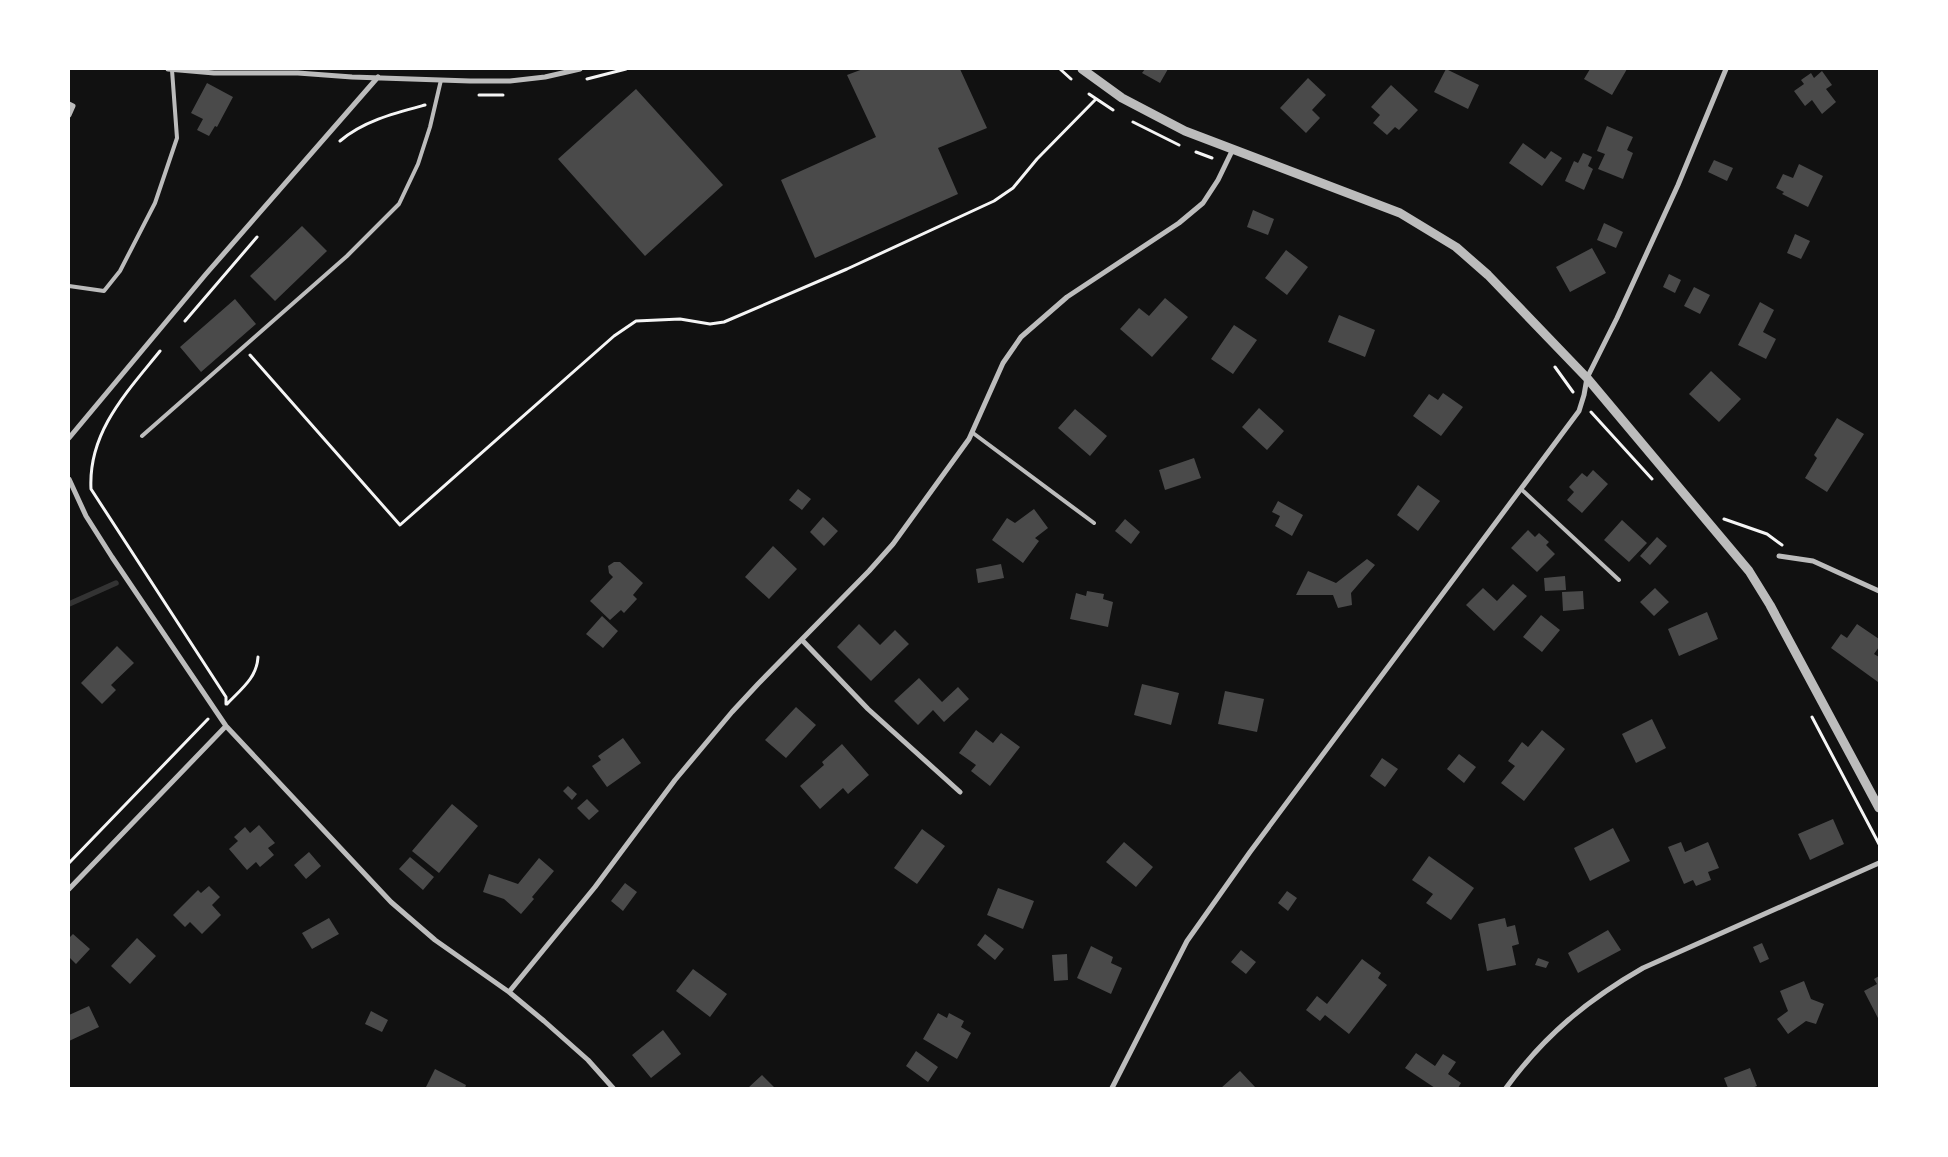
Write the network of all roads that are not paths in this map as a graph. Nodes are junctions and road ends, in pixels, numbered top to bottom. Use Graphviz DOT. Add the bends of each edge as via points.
graph roads {
  1 [pos="170,69"];
  2 [pos="580,69"];
  3 [pos="1082,69"];
  4 [pos="1726,69"];
  5 [pos="378,77"];
  6 [pos="441,80"];
  7 [pos="69,104"];
  8 [pos="69,115"];
  9 [pos="1233,149"];
  10 [pos="69,286"];
  11 [pos="1587,378"];
  12 [pos="973,433"];
  13 [pos="142,436"];
  14 [pos="69,438"];
  15 [pos="69,479"];
  16 [pos="1522,489"];
  17 [pos="1094,523"];
  18 [pos="1779,556"];
  19 [pos="1619,580"];
  20 [pos="1879,590"];
  21 [pos="802,640"];
  22 [pos="226,726"];
  23 [pos="960,792"];
  24 [pos="1879,808"];
  25 [pos="1879,863"];
  26 [pos="69,889"];
  27 [pos="509,992"];
  28 [pos="613,1088"];
  29 [pos="1112,1088"];
  30 [pos="1506,1088"];
  1 -- 5 [label="street"];
  1 -- 10 [label="lane" via="177,138 155,203 120,271 104,291"];
  2 -- 6 [label="street" via="510,81"];
  3 -- 9 [label="street" via="1154,116 1185,132"];
  4 -- 11 [label="street" via="1678,185"];
  5 -- 6 [label="street"];
  5 -- 14 [label="street" via="206,274"];
  6 -- 13 [label="lane" via="418,164 399,204 347,256"];
  7 -- 8 [label="street" via="73,106"];
  9 -- 11 [label="street" via="1400,213 1430,230 1456,247 1488,275"];
  9 -- 12 [label="street" via="1203,203 1067,297 1021,337 1003,363"];
  11 -- 16 [label="street" via="1579,411"];
  11 -- 24 [label="street" via="1749,571"];
  12 -- 17 [label="lane"];
  12 -- 21 [label="street" via="893,544"];
  15 -- 22 [label="street" via="86,516 112,557"];
  16 -- 19 [label="lane"];
  16 -- 29 [label="street" via="1187,941"];
  18 -- 20 [label="street" via="1813,561"];
  21 -- 23 [label="street" via="868,709"];
  21 -- 27 [label="street" via="758,684 675,780 594,888"];
  22 -- 26 [label="street"];
  22 -- 27 [label="street" via="392,902 435,940"];
  25 -- 30 [label="street" via="1643,968 1611,986 1572,1015 1547,1039"];
  27 -- 28 [label="street" via="570,1043"];
}
